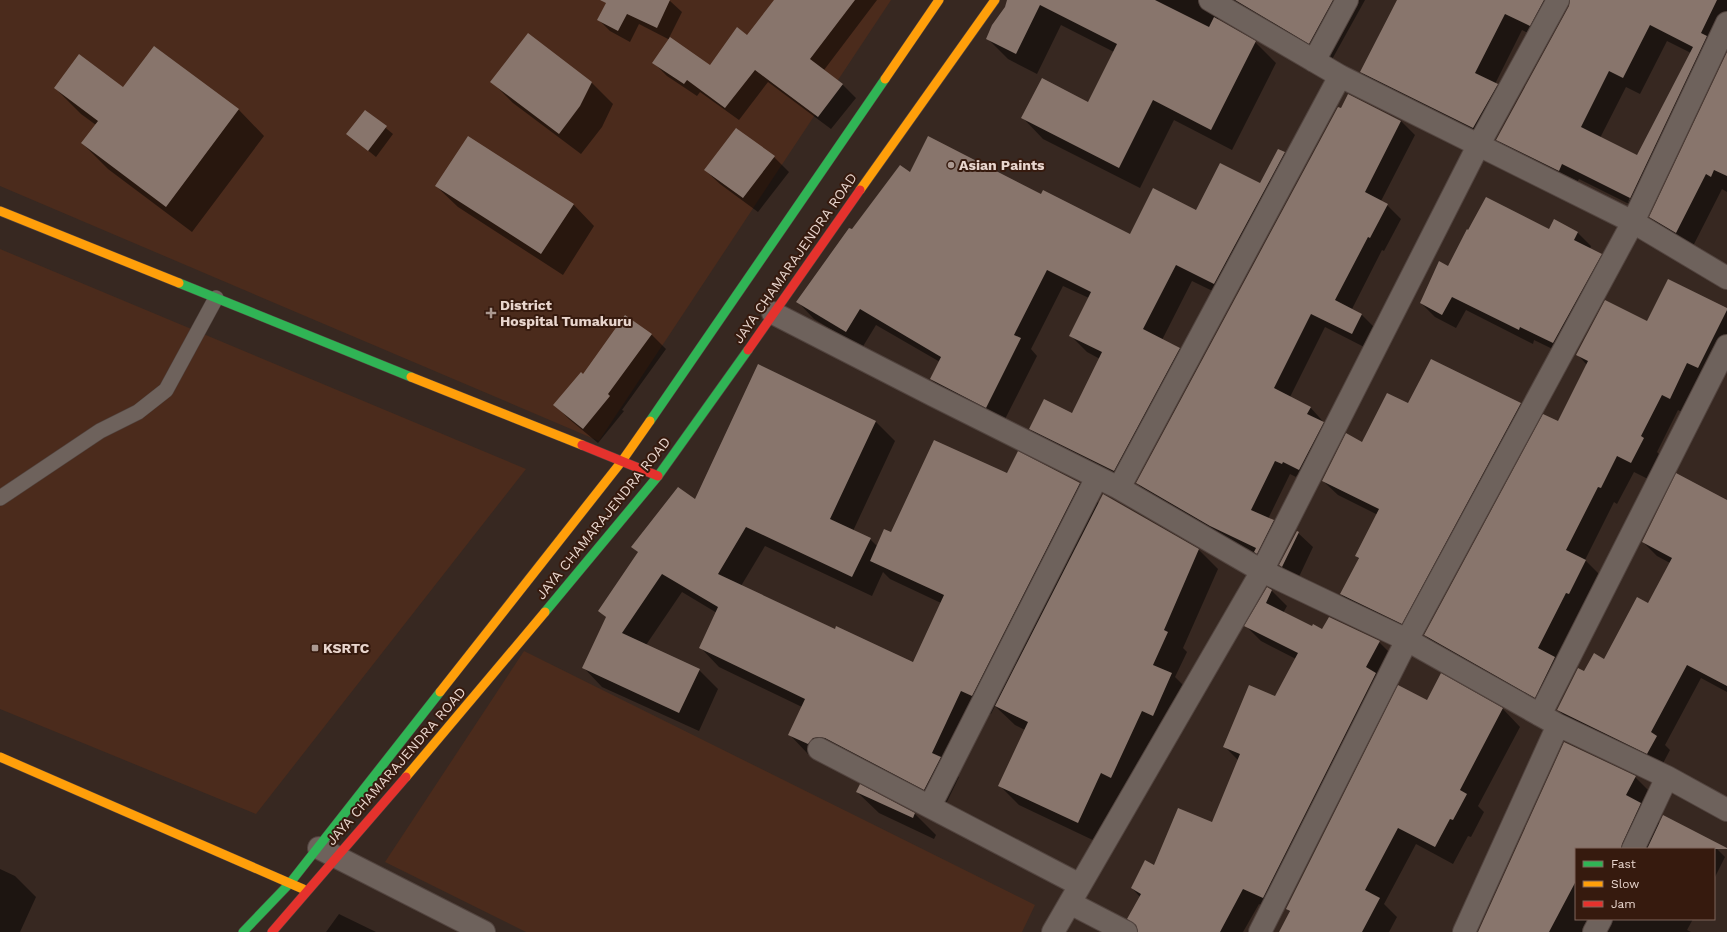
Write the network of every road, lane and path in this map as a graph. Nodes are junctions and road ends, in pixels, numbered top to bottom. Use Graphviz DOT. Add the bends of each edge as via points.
graph roads {
  1 [pos="939,0"];
  2 [pos="995,0"];
  3 [pos="1210,0"];
  4 [pos="1347,0"];
  5 [pos="1558,0"];
  6 [pos="1727,24"];
  7 [pos="1314,61"];
  8 [pos="1340,76"];
  9 [pos="1478,146"];
  10 [pos="0,211"];
  11 [pos="1633,222"];
  12 [pos="1727,278"];
  13 [pos="216,298"];
  14 [pos="773,313"];
  15 [pos="1727,346"];
  16 [pos="622,461"];
  17 [pos="658,476"];
  18 [pos="1097,477"];
  19 [pos="1118,488"];
  20 [pos="0,498"];
  21 [pos="1262,571"];
  22 [pos="1407,640"];
  23 [pos="1549,720"];
  24 [pos="819,748"];
  25 [pos="0,757"];
  26 [pos="1667,777"];
  27 [pos="930,806"];
  28 [pos="1727,810"];
  29 [pos="1633,848"];
  30 [pos="327,852"];
  31 [pos="290,883"];
  32 [pos="308,891"];
  33 [pos="1075,894"];
  34 [pos="1600,920"];
  35 [pos="243,932"];
  36 [pos="272,932"];
  37 [pos="484,932"];
  38 [pos="1053,932"];
  39 [pos="1126,932"];
  40 [pos="1260,932"];
  41 [pos="1464,932"];
  42 [pos="1594,932"];
  1 -- 16 [label="main road, JAYA CHAMARAJENDRA ROAD"];
  2 -- 14 [label="main road, JAYA CHAMARAJENDRA ROAD"];
  3 -- 7 [label="street"];
  4 -- 7 [label="street"];
  5 -- 9 [label="street"];
  6 -- 11 [label="street"];
  7 -- 8 [label="street"];
  8 -- 9 [label="street"];
  8 -- 19 [label="street"];
  9 -- 11 [label="street"];
  9 -- 21 [label="street"];
  10 -- 13 [label="main road"];
  11 -- 12 [label="street"];
  11 -- 22 [label="street"];
  13 -- 16 [label="main road"];
  13 -- 20 [label="lane" via="166,390 138,412 100,431"];
  14 -- 17 [label="main road, JAYA CHAMARAJENDRA ROAD"];
  14 -- 18 [label="street"];
  15 -- 23 [label="street"];
  16 -- 17 [label="main road"];
  16 -- 30 [label="main road, JAYA CHAMARAJENDRA ROAD"];
  17 -- 30 [label="main road, JAYA CHAMARAJENDRA ROAD" via="481,689"];
  18 -- 19 [label="street"];
  18 -- 27 [label="street"];
  19 -- 21 [label="street"];
  21 -- 22 [label="street"];
  21 -- 33 [label="street"];
  22 -- 23 [label="street"];
  22 -- 40 [label="street"];
  23 -- 26 [label="street"];
  23 -- 41 [label="street"];
  24 -- 27 [label="street"];
  25 -- 31 [label="main road"];
  26 -- 28 [label="street"];
  26 -- 29 [label="street"];
  27 -- 33 [label="street"];
  30 -- 31 [label="main road, JAYA CHAMARAJENDRA ROAD"];
  30 -- 32 [label="main road, JAYA CHAMARAJENDRA ROAD"];
  30 -- 37 [label="street"];
  31 -- 32 [label="main road"];
  31 -- 35 [label="main road, JAYA CHAMARAJENDRA ROAD"];
  32 -- 36 [label="main road, JAYA CHAMARAJENDRA ROAD"];
  33 -- 38 [label="street"];
  33 -- 39 [label="street"];
  34 -- 42 [label="street"];
}
